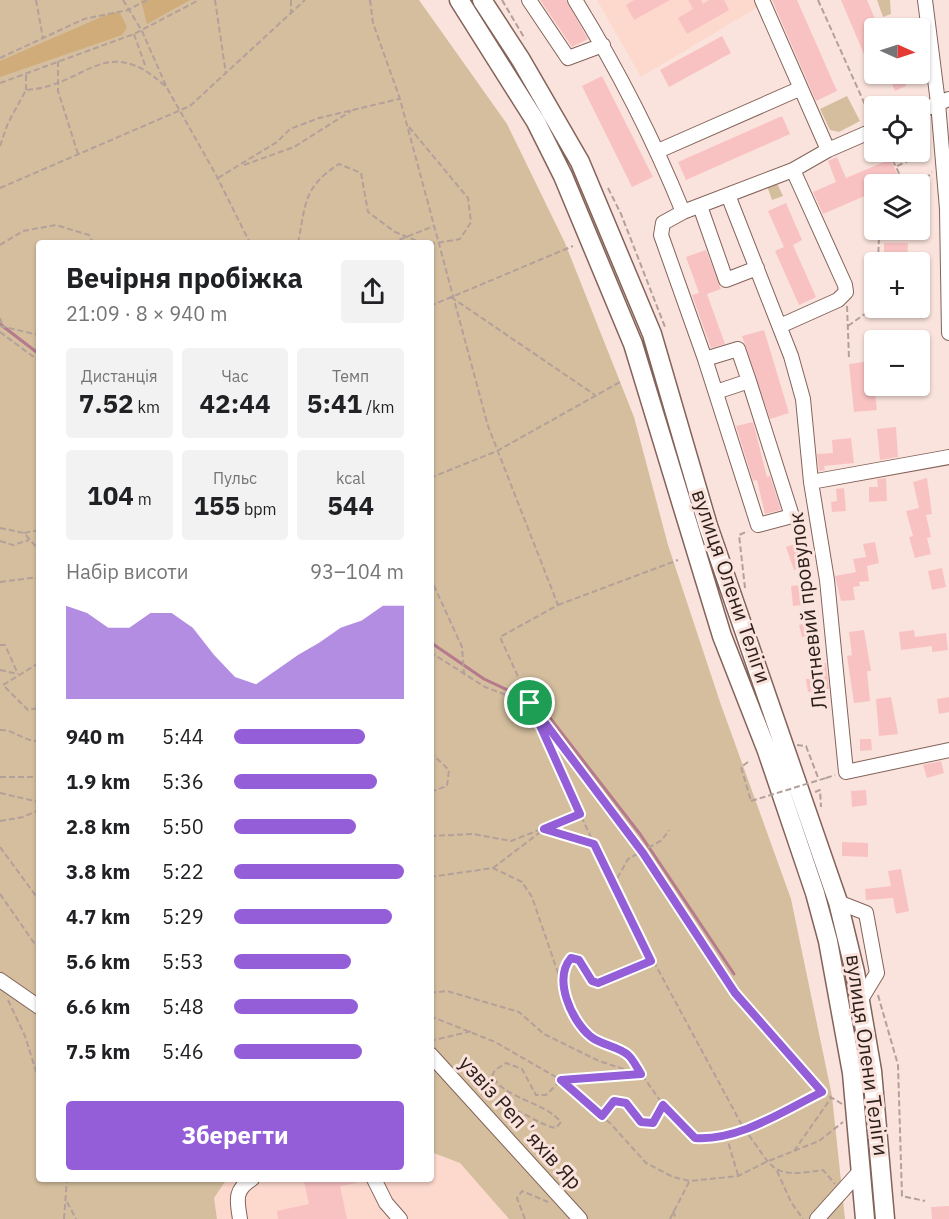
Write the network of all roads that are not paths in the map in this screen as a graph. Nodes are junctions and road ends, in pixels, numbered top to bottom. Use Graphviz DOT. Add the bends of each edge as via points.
graph roads {
  1 [pos="459,0"];
  2 [pos="482,0"];
  3 [pos="529,0"];
  4 [pos="575,0"];
  5 [pos="762,0"];
  6 [pos="925,0"];
  7 [pos="603,45"];
  8 [pos="799,89"];
  9 [pos="944,101"];
  10 [pos="930,107"];
  11 [pos="864,133"];
  12 [pos="828,150"];
  13 [pos="658,151"];
  14 [pos="793,170"];
  15 [pos="728,195"];
  16 [pos="700,206"];
  17 [pos="683,212"];
  18 [pos="757,268"];
  19 [pos="780,326"];
  20 [pos="949,333"];
  21 [pos="705,359"];
  22 [pos="749,381"];
  23 [pos="716,392"];
  24 [pos="949,457"];
  25 [pos="811,482"];
  26 [pos="949,750"];
  27 [pos="0,980"];
  28 [pos="36,1005"];
  29 [pos="434,1058"];
  30 [pos="862,1170"];
  31 [pos="247,1182"];
  32 [pos="376,1182"];
  33 [pos="240,1219"];
  34 [pos="400,1219"];
  35 [pos="580,1219"];
  36 [pos="816,1219"];
  37 [pos="865,1219"];
  38 [pos="885,1219"];
  1 -- 30 [label="main road, вулиця Олени Теліги" via="541,131 633,344 722,636 767,751 815,893 850,1062"];
  2 -- 38 [label="main road, вулиця Олени Теліги" via="580,162 652,334 708,526 838,902 872,1071"];
  3 -- 7 [label="street" via="568,58"];
  4 -- 7 [label="street"];
  5 -- 8 [label="street"];
  6 -- 9 [label="street"];
  7 -- 13 [label="street"];
  8 -- 12 [label="street"];
  8 -- 13 [label="street"];
  9 -- 10 [label="street"];
  9 -- 20 [label="street"];
  11 -- 12 [label="street"];
  12 -- 14 [label="street"];
  13 -- 17 [label="street"];
  14 -- 15 [label="street"];
  14 -- 19 [label="street" via="846,292 838,300"];
  15 -- 16 [label="street"];
  15 -- 18 [label="street"];
  16 -- 17 [label="street"];
  16 -- 18 [label="street" via="726,280"];
  17 -- 21 [label="street" via="663,223 660,229"];
  18 -- 19 [label="street"];
  19 -- 25 [label="street" via="803,399"];
  21 -- 22 [label="street" via="738,349"];
  21 -- 23 [label="street"];
  22 -- 23 [label="street"];
  22 -- 23 [label="street" via="792,516 758,525"];
  24 -- 25 [label="street, Лютневий провулок"];
  25 -- 26 [label="street, Лютневий провулок" via="827,580 846,772"];
  27 -- 28 [label="street"];
  29 -- 35 [label="street, узвіз Репʼяхів Яр"];
  30 -- 36 [label="street"];
  30 -- 37 [label="main road, вулиця Олени Теліги"];
  31 -- 33 [label="street" via="240,1186 236,1198"];
  32 -- 34 [label="street"];
}
